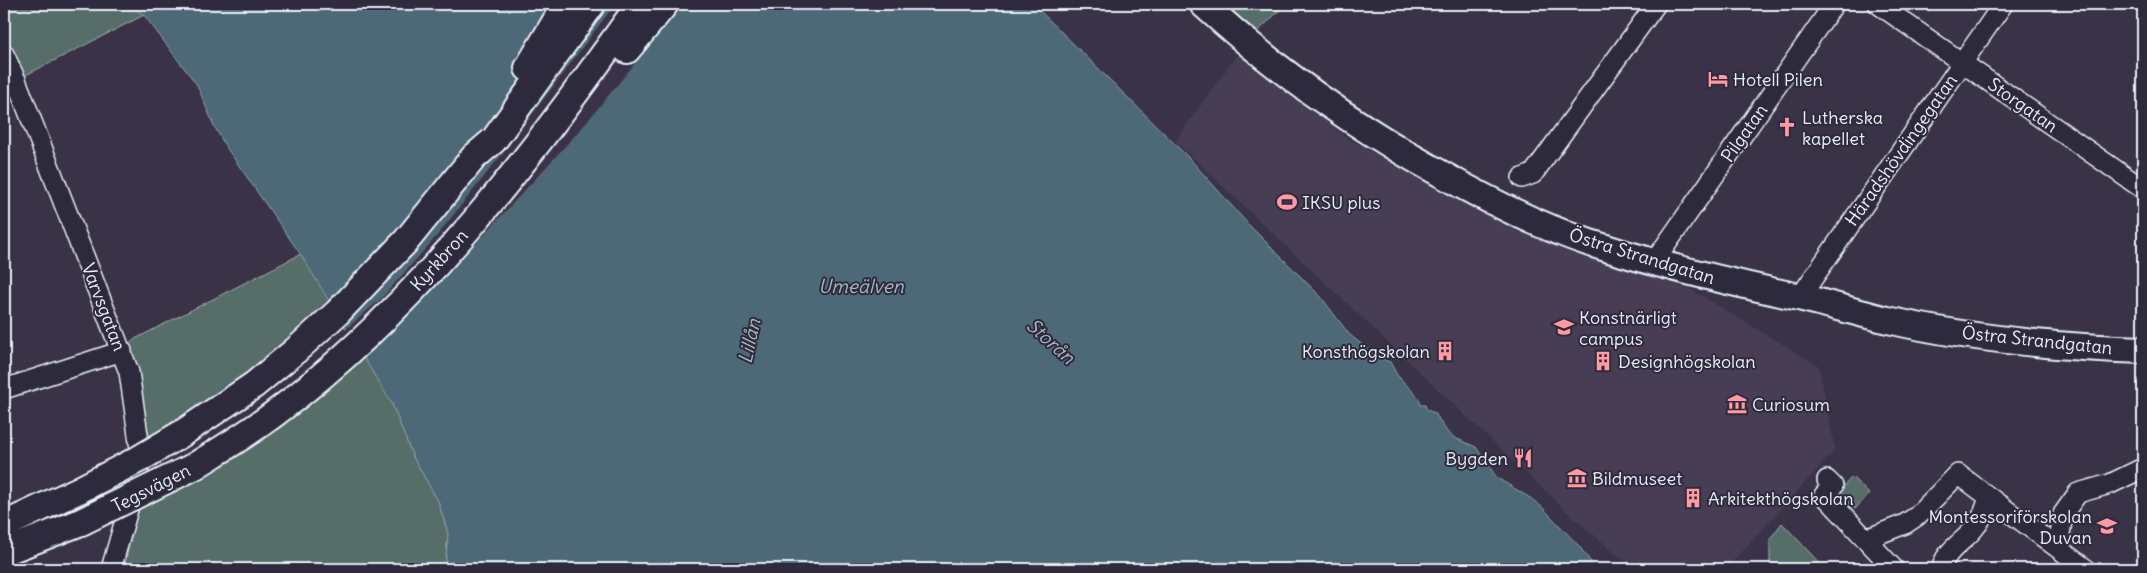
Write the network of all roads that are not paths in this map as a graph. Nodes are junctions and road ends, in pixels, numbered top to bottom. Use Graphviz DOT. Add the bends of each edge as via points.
graph roads {
  1 [pos="566,4"];
  2 [pos="592,4"];
  3 [pos="640,4"];
  4 [pos="665,4"];
  5 [pos="1203,4"];
  6 [pos="1656,4"];
  7 [pos="1834,4"];
  8 [pos="1878,4"];
  9 [pos="2003,4"];
  10 [pos="4,54"];
  11 [pos="1962,61"];
  12 [pos="10,82"];
  13 [pos="571,97"];
  14 [pos="474,157"];
  15 [pos="1522,178"];
  16 [pos="2143,189"];
  17 [pos="1654,262"];
  18 [pos="1800,298"];
  19 [pos="2143,350"];
  20 [pos="122,351"];
  21 [pos="4,388"];
  22 [pos="287,404"];
  23 [pos="2143,468"];
  24 [pos="1827,480"];
  25 [pos="1989,497"];
  26 [pos="4,525"];
  27 [pos="1866,538"];
  28 [pos="2054,546"];
  29 [pos="4,552"];
  30 [pos="111,569"];
  31 [pos="1894,569"];
  32 [pos="1942,569"];
  33 [pos="2086,569"];
  1 -- 14 [label="street" via="485,133"];
  2 -- 14 [label="street" via="494,140"];
  3 -- 13 [label="street, Kyrkbron"];
  4 -- 13 [label="street, Kyrkbron" via="616,63"];
  5 -- 17 [label="street, Östra Strandgatan" via="1326,104 1401,152 1519,215 1588,242"];
  6 -- 15 [label="street" via="1533,174"];
  7 -- 17 [label="street, Pilgatan"];
  8 -- 11 [label="street, Storgatan"];
  9 -- 11 [label="street, Häradshövdingegatan"];
  10 -- 12 [label="street, Varvsgatan"];
  11 -- 16 [label="street, Storgatan"];
  11 -- 18 [label="street, Häradshövdingegatan"];
  12 -- 20 [label="street, Varvsgatan"];
  13 -- 22 [label="street, Kyrkbron" via="450,250 356,344"];
  14 -- 26 [label="street, Tegsvägen, bridge" via="400,248 338,312 254,385 139,459"];
  17 -- 18 [label="street, Östra Strandgatan" via="1708,278"];
  18 -- 19 [label="street, Östra Strandgatan" via="1890,320 1976,335 2068,346"];
  20 -- 21 [label="street"];
  20 -- 30 [label="street, Varvsgatan" via="129,372 141,456"];
  22 -- 29 [label="street, Tegsvägen, bridge" via="195,466 81,522"];
  23 -- 28 [label="street" via="2110,484 2078,493 2063,514 2060,535"];
  24 -- 27 [label="street" via="1833,486 1824,495"];
  25 -- 27 [label="street" via="1958,474 1917,516 1905,524"];
  25 -- 28 [label="street"];
  25 -- 32 [label="street" via="1981,519 1948,555"];
  27 -- 31 [label="street"];
  28 -- 33 [label="street"];
}
